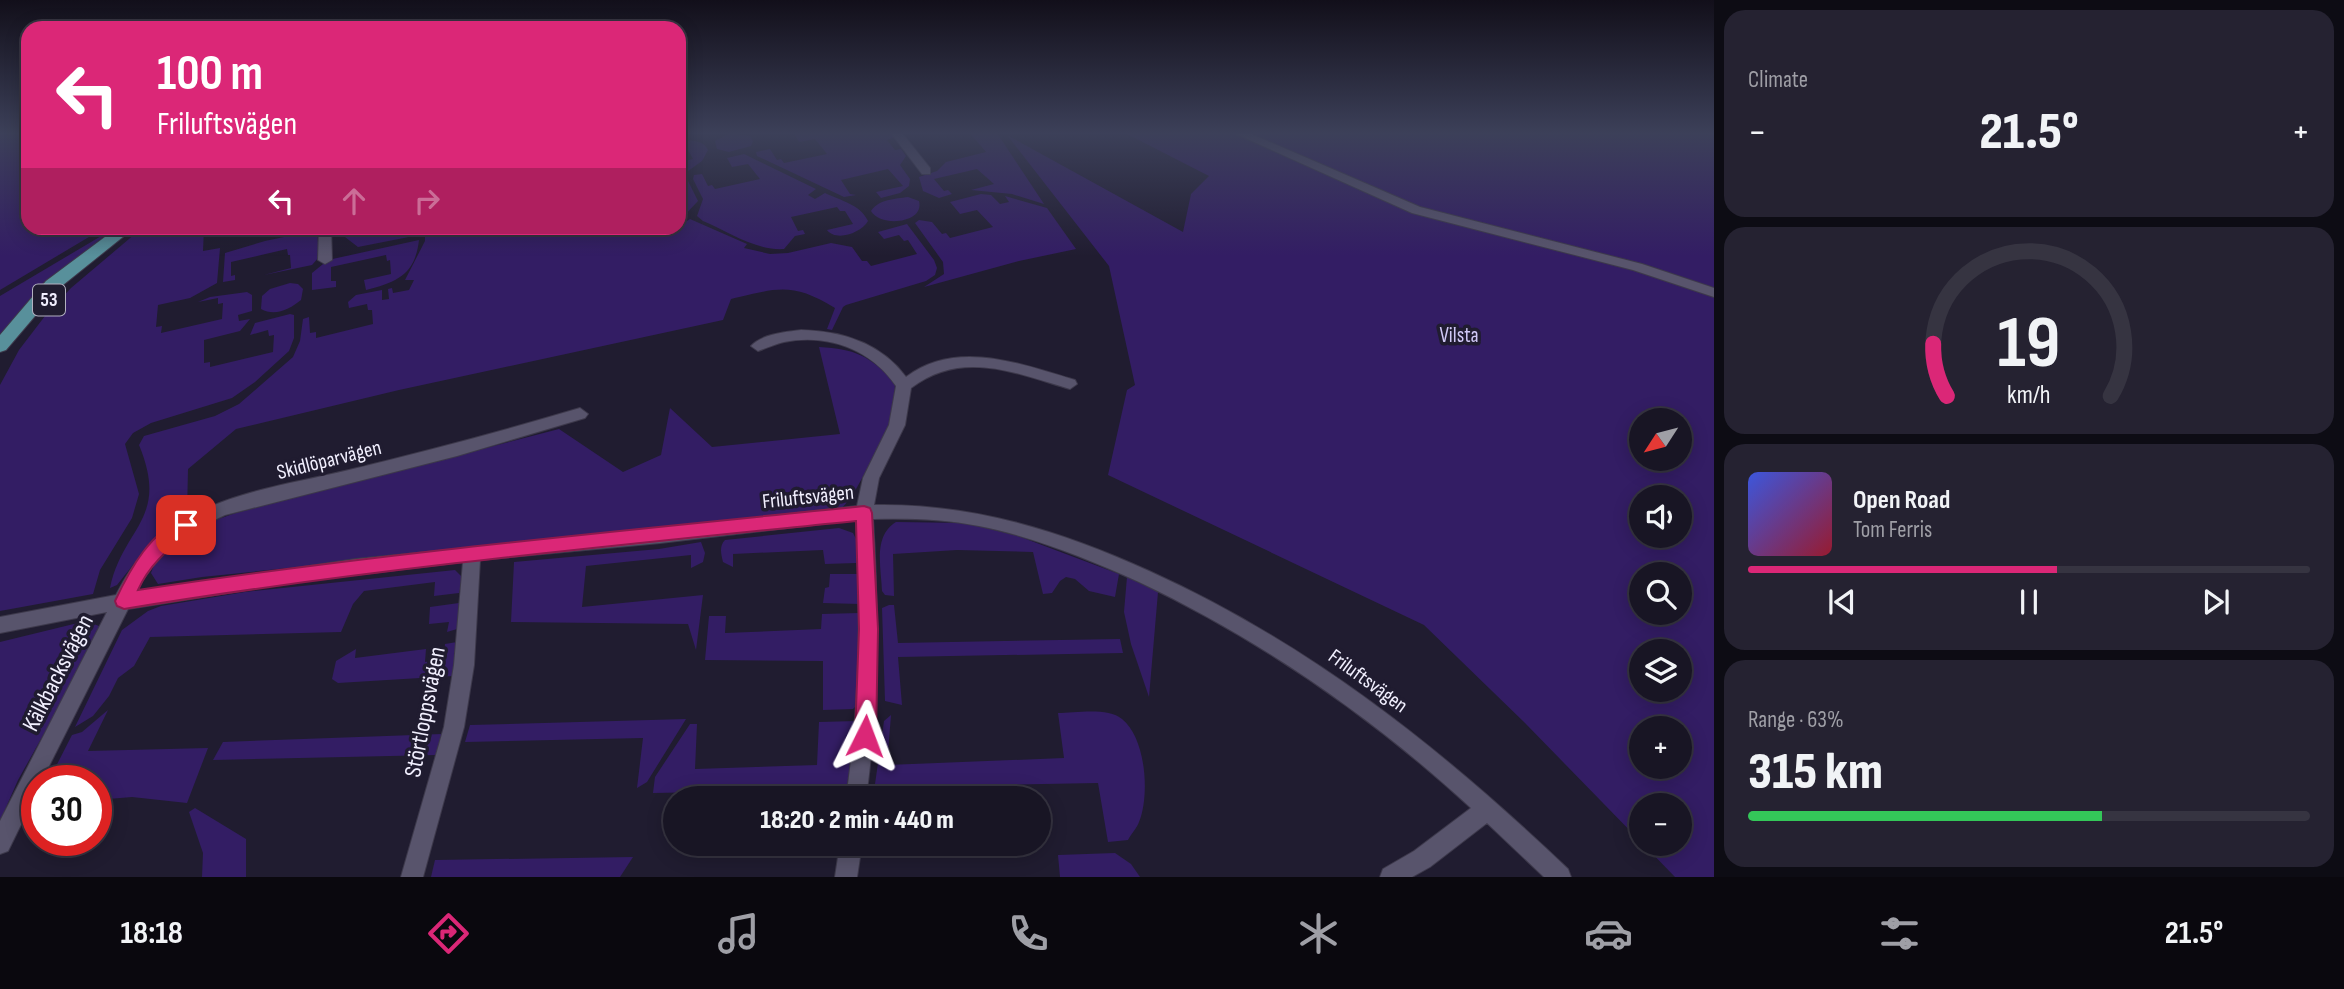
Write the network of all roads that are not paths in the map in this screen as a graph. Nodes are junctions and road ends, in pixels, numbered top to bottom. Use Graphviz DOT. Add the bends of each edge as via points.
graph roads {
  1 [pos="1333,174"];
  2 [pos="116,235"];
  3 [pos="325,235"];
  4 [pos="105,243"];
  5 [pos="325,260"];
  6 [pos="1714,293"];
  7 [pos="0,346"];
  8 [pos="758,346"];
  9 [pos="0,363"];
  10 [pos="1070,384"];
  11 [pos="904,386"];
  12 [pos="580,414"];
  13 [pos="864,513"];
  14 [pos="472,554"];
  15 [pos="124,601"];
  16 [pos="0,625"];
  17 [pos="858,786"];
  18 [pos="1489,808"];
  19 [pos="0,843"];
  20 [pos="849,856"];
  21 [pos="412,877"];
  22 [pos="846,877"];
  23 [pos="1391,877"];
  24 [pos="1560,877"];
  1 -- 6 [label="street" via="1416,210 1637,267"];
  2 -- 4 [label="main road, 53"];
  3 -- 5 [label="street"];
  4 -- 7 [label="main road, 53" via="52,285"];
  4 -- 9 [label="main road, 53" via="28,323"];
  8 -- 11 [label="street" via="798,336 853,343 885,360"];
  10 -- 11 [label="street" via="974,361 941,365 911,378"];
  11 -- 13 [label="street" via="897,425 871,478"];
  12 -- 15 [label="street, Skidlöparvägen" via="207,515 186,525 152,553 138,570"];
  13 -- 14 [label="street, Friluftsvägen"];
  13 -- 17 [label="street" via="869,671"];
  13 -- 18 [label="street, Friluftsvägen" via="932,512 981,519 1094,555 1158,582 1234,620 1318,672 1409,738"];
  14 -- 15 [label="street, Friluftsvägen"];
  14 -- 21 [label="street, Störtloppsvägen" via="464,665 454,727"];
  15 -- 16 [label="street, Friluftsvägen"];
  15 -- 19 [label="street, Kälkbacksvägen"];
  18 -- 23 [label="street"];
  18 -- 24 [label="street, Friluftsvägen"];
  20 -- 22 [label="street"];
}
